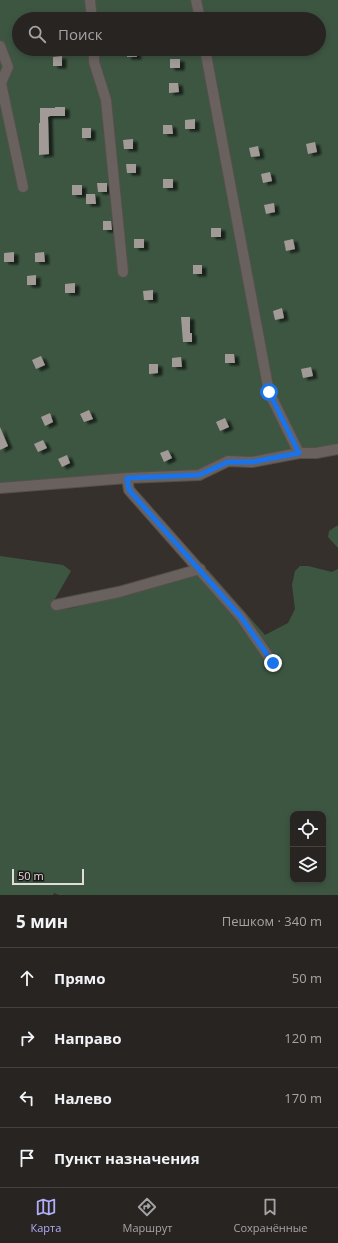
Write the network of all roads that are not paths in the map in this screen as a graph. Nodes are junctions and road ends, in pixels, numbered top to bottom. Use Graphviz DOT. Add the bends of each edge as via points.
graph roads {
  1 [pos="90,0"];
  2 [pos="196,0"];
  3 [pos="91,12"];
  4 [pos="199,12"];
  5 [pos="0,46"];
  6 [pos="94,56"];
  7 [pos="206,56"];
  8 [pos="2,76"];
  9 [pos="23,187"];
  10 [pos="123,272"];
  11 [pos="338,449"];
  12 [pos="299,453"];
  13 [pos="127,478"];
  14 [pos="0,488"];
  15 [pos="200,569"];
  16 [pos="56,605"];
  17 [pos="273,663"];
  1 -- 3 [label="lane"];
  2 -- 4 [label="lane"];
  5 -- 8 [label="lane" via="8,67"];
  6 -- 10 [label="lane" via="106,100"];
  7 -- 12 [label="lane" via="269,392"];
  8 -- 9 [label="lane" via="1,83"];
  11 -- 12 [label="lane"];
  12 -- 13 [label="lane" via="252,462 228,462 199,475"];
  13 -- 14 [label="lane"];
  13 -- 15 [label="lane" via="129,490"];
  15 -- 16 [label="lane" via="119,592"];
  15 -- 17 [label="lane" via="241,617"];
}
